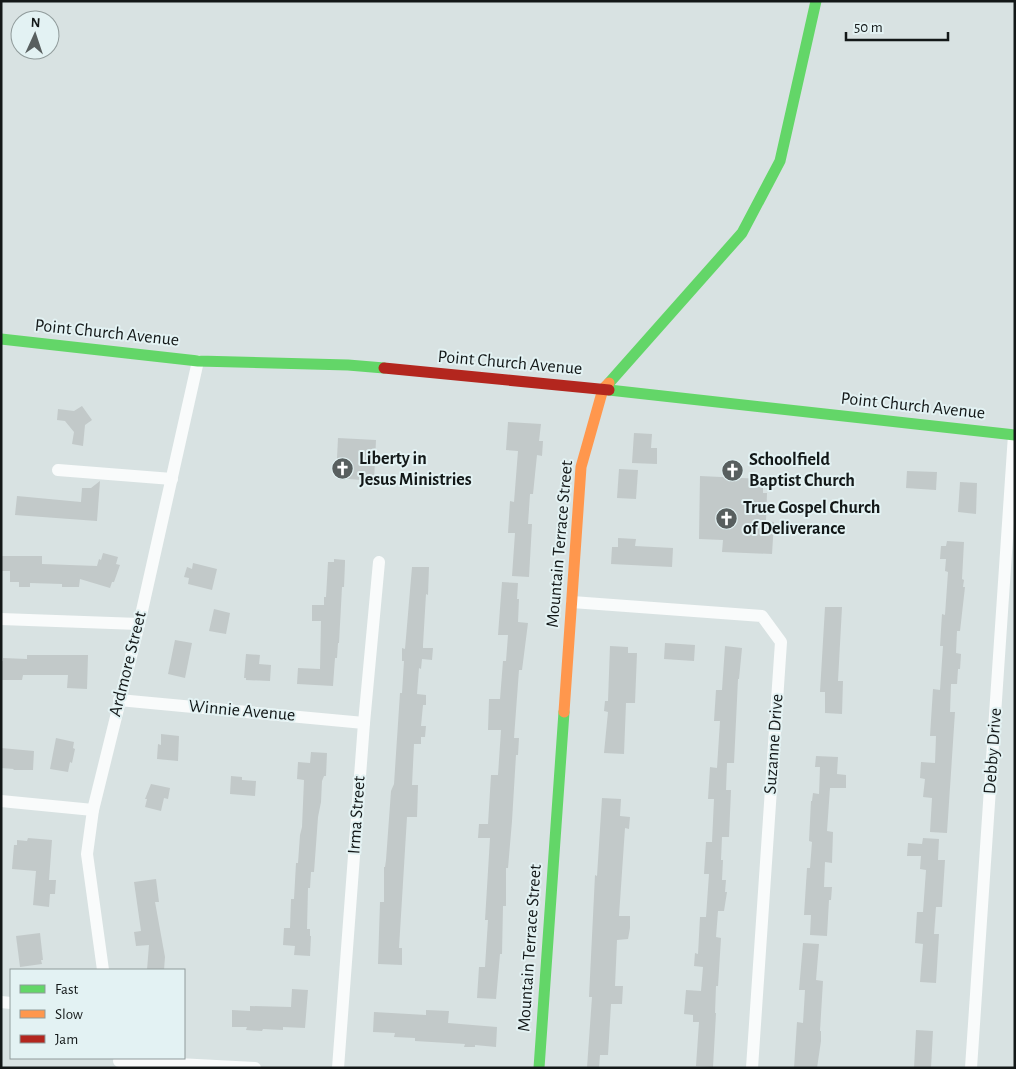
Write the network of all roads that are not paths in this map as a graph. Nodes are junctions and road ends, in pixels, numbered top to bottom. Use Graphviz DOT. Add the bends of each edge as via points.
graph roads {
  1 [pos="816,1"];
  2 [pos="1,339"];
  3 [pos="198,361"];
  4 [pos="603,389"];
  5 [pos="1014,435"];
  6 [pos="58,470"];
  7 [pos="172,479"];
  8 [pos="379,562"];
  9 [pos="572,602"];
  10 [pos="1,618"];
  11 [pos="139,624"];
  12 [pos="119,700"];
  13 [pos="364,723"];
  14 [pos="1,801"];
  15 [pos="93,810"];
  16 [pos="102,969"];
  17 [pos="119,1062"];
  18 [pos="255,1068"];
  19 [pos="338,1068"];
  20 [pos="539,1068"];
  21 [pos="752,1068"];
  22 [pos="971,1068"];
  1 -- 4 [label="street, Mountain Terrace Street" via="780,161 742,233"];
  2 -- 3 [label="street, Point Church Avenue"];
  3 -- 4 [label="street, Point Church Avenue" via="348,365"];
  3 -- 7 [label="street, Ardmore Street"];
  4 -- 5 [label="street, Point Church Avenue"];
  4 -- 9 [label="street, Mountain Terrace Street" via="581,467"];
  5 -- 22 [label="street, Debby Drive"];
  6 -- 7 [label="street"];
  7 -- 11 [label="street, Ardmore Street"];
  8 -- 13 [label="street, Irma Street"];
  9 -- 20 [label="street, Mountain Terrace Street"];
  9 -- 21 [label="street, Suzanne Drive" via="762,616 781,642"];
  10 -- 11 [label="street"];
  11 -- 12 [label="street, Ardmore Street"];
  12 -- 13 [label="street, Winnie Avenue"];
  12 -- 15 [label="street, Ardmore Street"];
  13 -- 19 [label="street, Irma Street"];
  14 -- 15 [label="street"];
  15 -- 16 [label="street, Ardmore Street" via="87,854"];
  17 -- 18 [label="street"];
}
